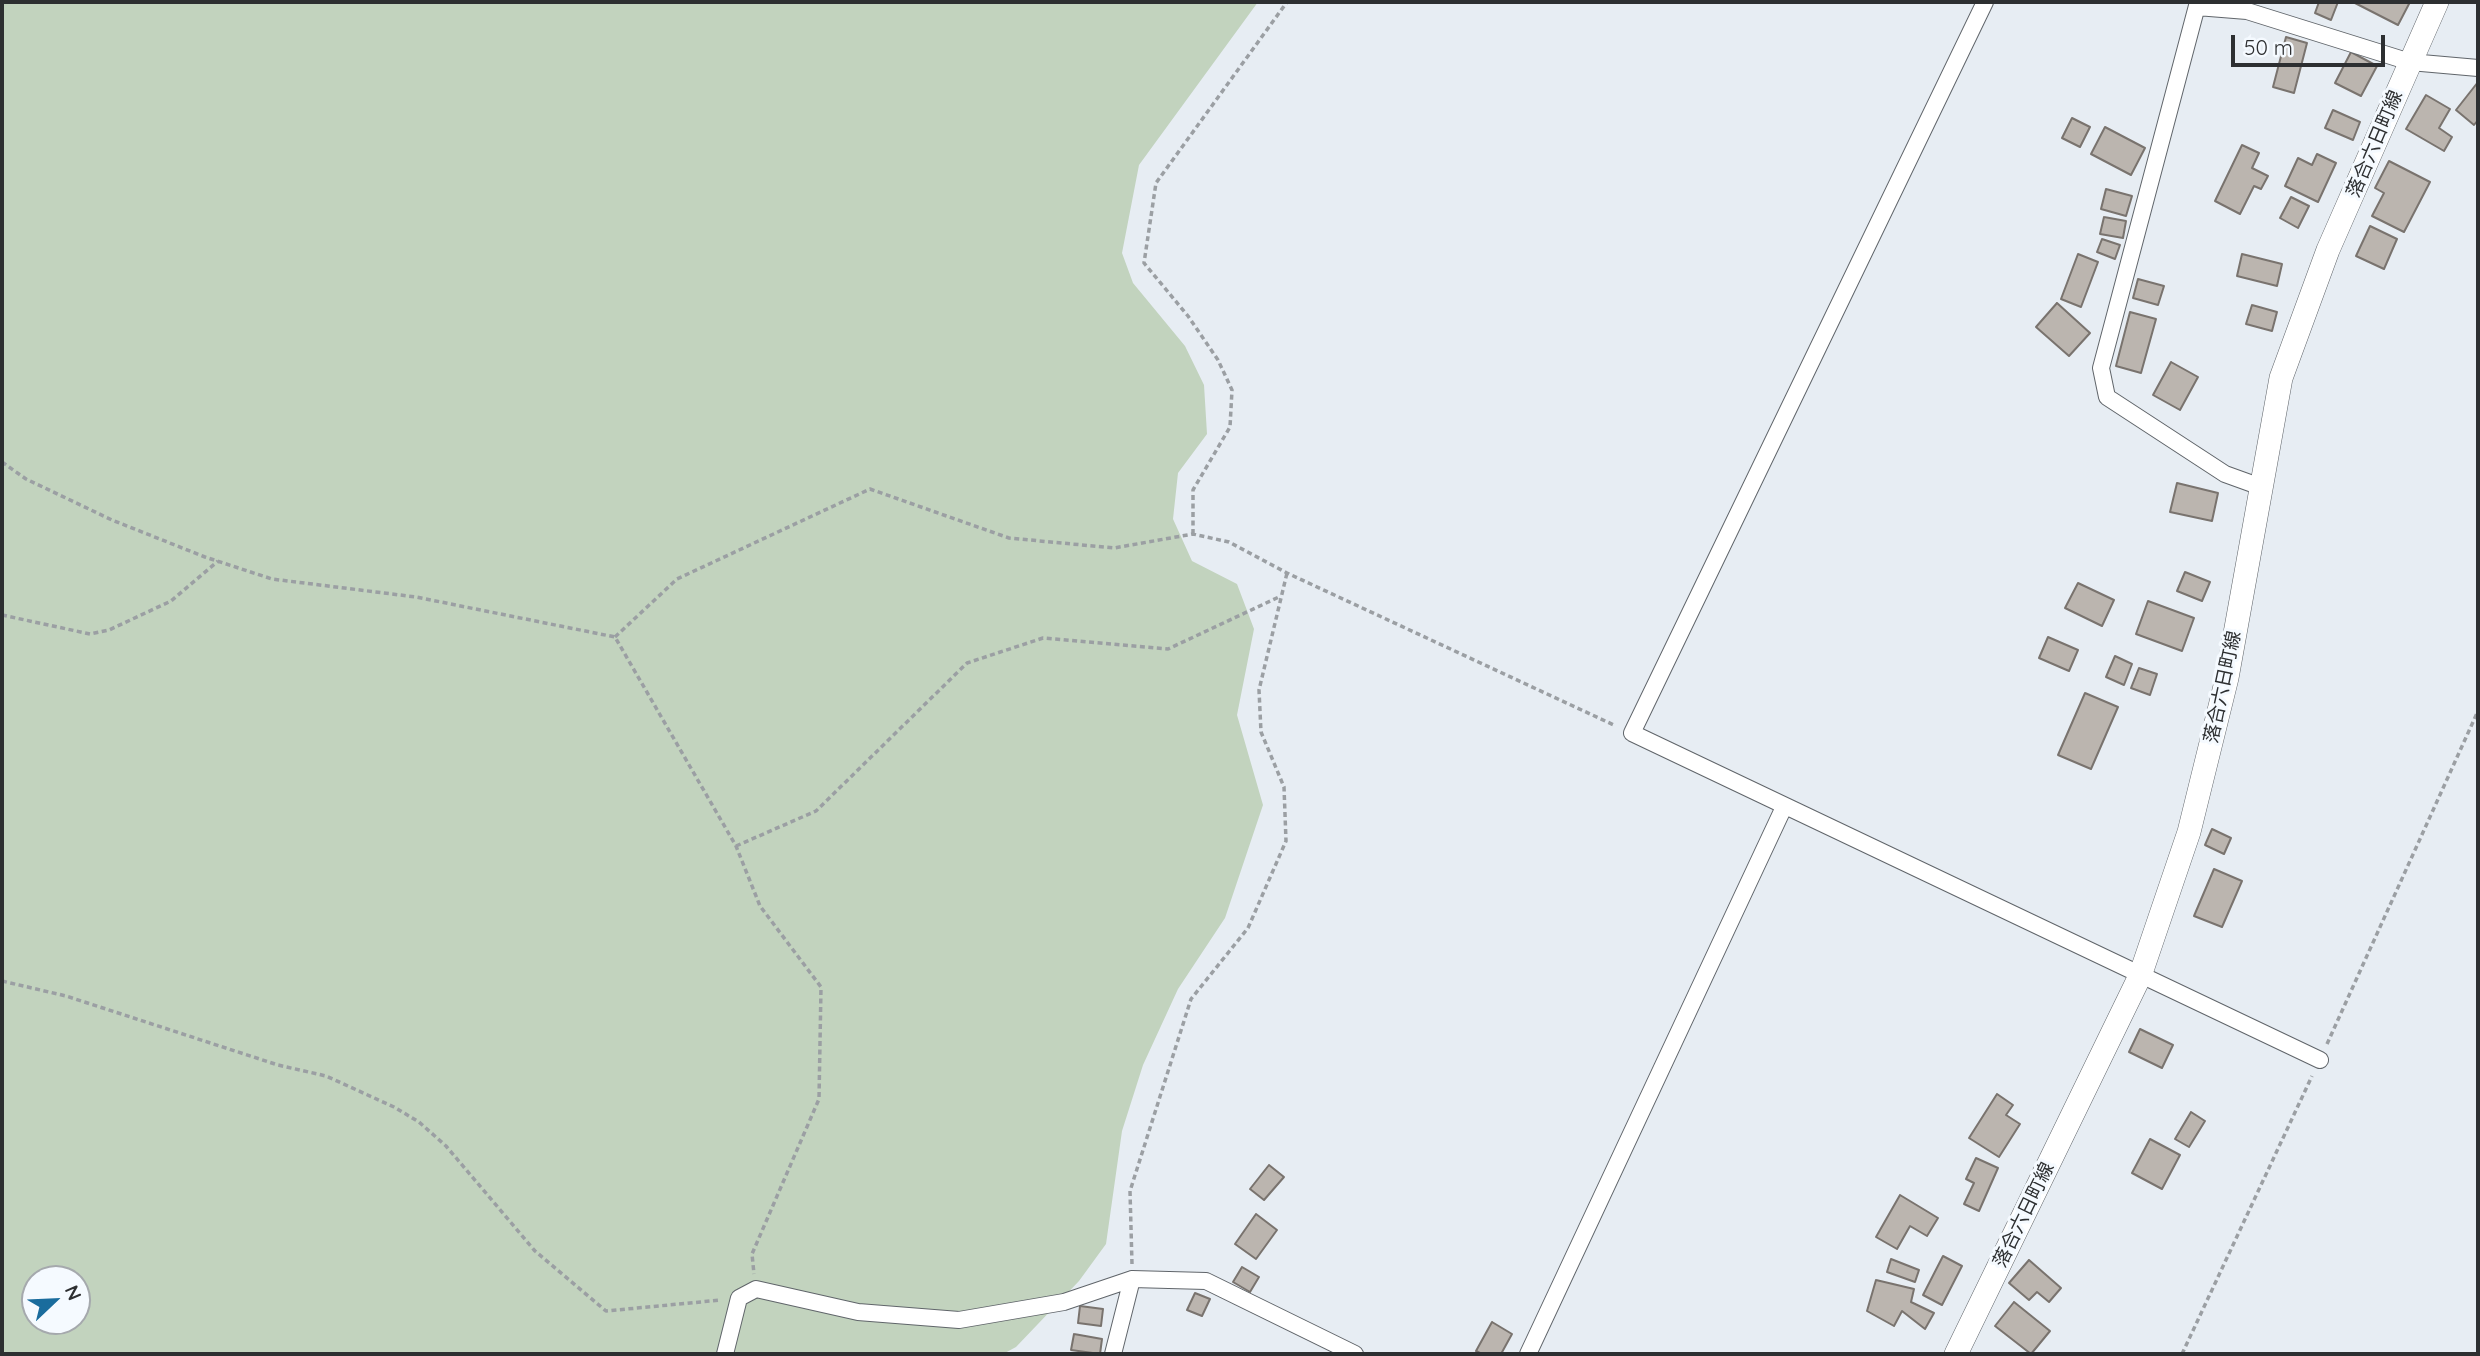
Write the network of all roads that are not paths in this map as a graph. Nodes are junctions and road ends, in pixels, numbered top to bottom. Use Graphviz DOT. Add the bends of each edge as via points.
graph roads {
  1 [pos="1985,2"];
  2 [pos="2437,2"];
  3 [pos="2197,4"];
  4 [pos="2410,62"];
  5 [pos="2478,68"];
  6 [pos="2260,487"];
  7 [pos="1784,807"];
  8 [pos="2140,976"];
  9 [pos="2320,1060"];
  10 [pos="1132,1279"];
  11 [pos="725,1354"];
  12 [pos="1113,1354"];
  13 [pos="1355,1354"];
  14 [pos="1528,1354"];
  15 [pos="1956,1354"];
  1 -- 7 [label="street" via="1632,733"];
  2 -- 4 [label="main road, 落合六日町線"];
  3 -- 4 [label="street" via="2248,11"];
  3 -- 6 [label="street" via="2101,368 2107,397 2225,474"];
  4 -- 5 [label="street"];
  4 -- 6 [label="main road, 落合六日町線" via="2328,250 2281,378"];
  6 -- 8 [label="main road, 落合六日町線" via="2227,678 2189,832"];
  7 -- 8 [label="street"];
  7 -- 14 [label="street"];
  8 -- 9 [label="street"];
  8 -- 15 [label="main road, 落合六日町線"];
  10 -- 11 [label="street" via="1064,1302 959,1320 858,1312 756,1289 739,1298"];
  10 -- 12 [label="street"];
  10 -- 13 [label="street" via="1206,1281"];
}
